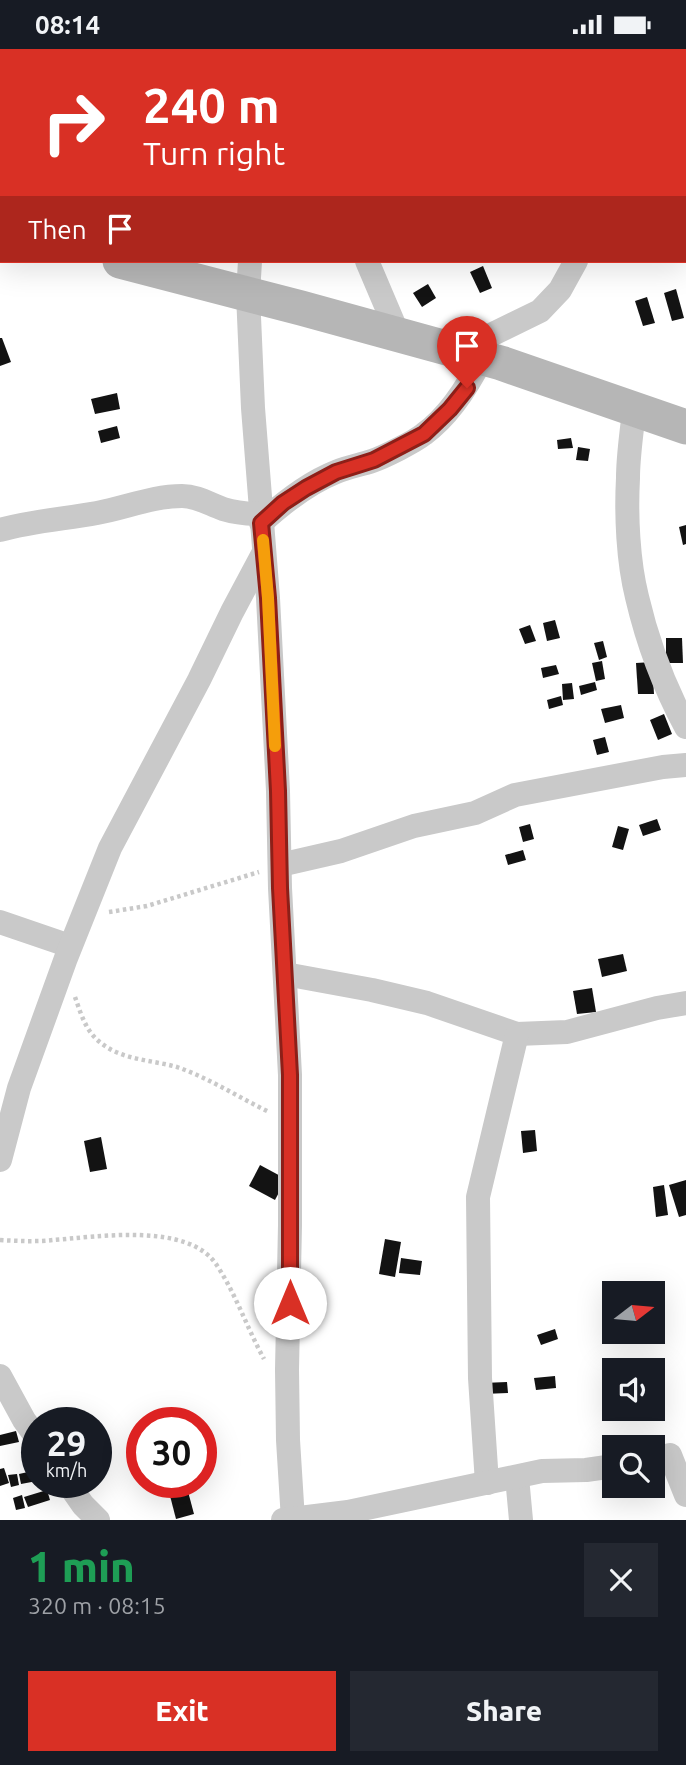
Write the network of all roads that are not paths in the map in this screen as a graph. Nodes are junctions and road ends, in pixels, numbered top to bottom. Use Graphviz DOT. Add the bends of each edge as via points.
graph roads {
  1 [pos="136,263"];
  2 [pos="368,263"];
  3 [pos="575,263"];
  4 [pos="249,277"];
  5 [pos="398,334"];
  6 [pos="470,355"];
  7 [pos="634,409"];
  8 [pos="686,427"];
  9 [pos="261,518"];
  10 [pos="0,530"];
  11 [pos="264,552"];
  12 [pos="686,727"];
  13 [pos="686,765"];
  14 [pos="280,865"];
  15 [pos="0,922"];
  16 [pos="67,955"];
  17 [pos="285,974"];
  18 [pos="686,1003"];
  19 [pos="517,1034"];
  20 [pos="0,1160"];
  21 [pos="0,1376"];
  22 [pos="21,1414"];
  23 [pos="670,1454"];
  24 [pos="602,1468"];
  25 [pos="517,1477"];
  26 [pos="487,1483"];
  27 [pos="686,1495"];
  28 [pos="78,1498"];
  29 [pos="99,1520"];
  30 [pos="290,1520"];
  31 [pos="521,1520"];
  1 -- 4 [label="street"];
  2 -- 5 [label="street"];
  3 -- 6 [label="street" via="560,290 540,311"];
  4 -- 5 [label="street"];
  4 -- 9 [label="street"];
  5 -- 6 [label="street"];
  6 -- 7 [label="street"];
  6 -- 9 [label="street" via="467,388 424,434 374,460 336,472"];
  7 -- 8 [label="street"];
  7 -- 12 [label="street" via="628,479 636,596"];
  9 -- 10 [label="street" via="185,496"];
  9 -- 11 [label="street"];
  11 -- 14 [label="street"];
  11 -- 16 [label="street" via="110,848"];
  13 -- 14 [label="street" via="515,795 475,813"];
  14 -- 17 [label="street"];
  15 -- 16 [label="street"];
  16 -- 20 [label="street" via="19,1088"];
  17 -- 19 [label="street" via="427,1003"];
  17 -- 30 [label="street" via="290,1075"];
  18 -- 19 [label="street" via="567,1032"];
  19 -- 26 [label="street" via="478,1197 480,1378"];
  21 -- 22 [label="street"];
  23 -- 27 [label="street"];
  24 -- 25 [label="street"];
  25 -- 26 [label="street"];
  25 -- 31 [label="street"];
  26 -- 30 [label="street"];
  28 -- 29 [label="street"];
}
